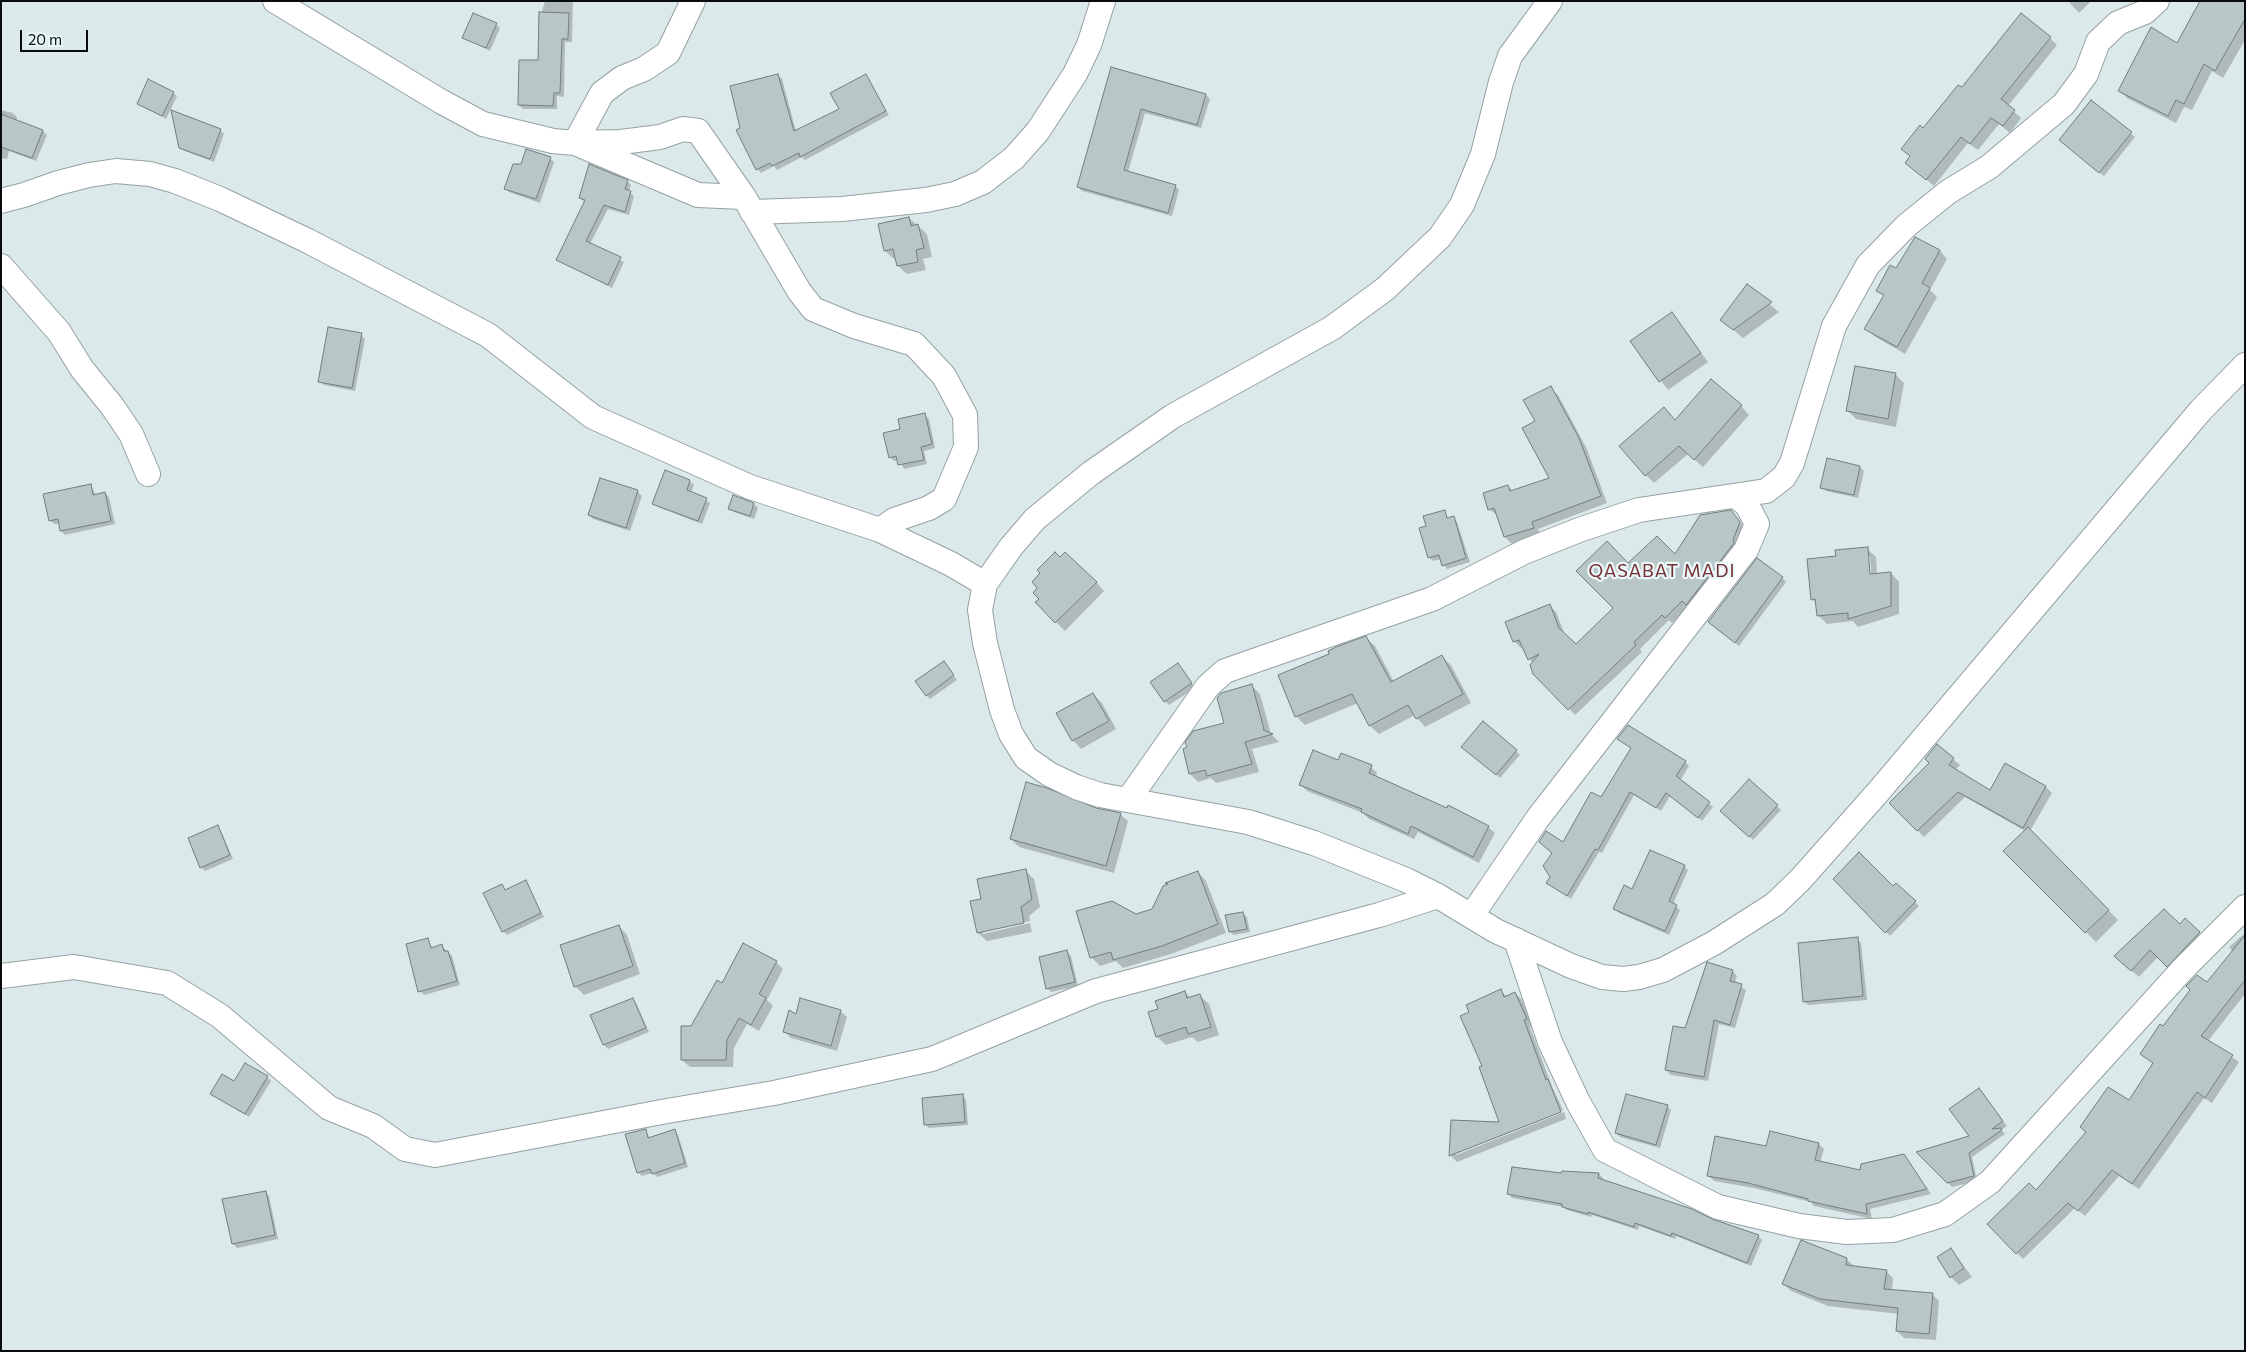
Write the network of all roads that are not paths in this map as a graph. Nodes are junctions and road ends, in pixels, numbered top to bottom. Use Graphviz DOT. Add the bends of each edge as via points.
graph roads {
  1 [pos="275,1"];
  2 [pos="693,1"];
  3 [pos="1103,1"];
  4 [pos="1550,1"];
  5 [pos="2156,1"];
  6 [pos="574,143"];
  7 [pos="1,201"];
  8 [pos="748,205"];
  9 [pos="1,266"];
  10 [pos="2245,365"];
  11 [pos="148,474"];
  12 [pos="1736,496"];
  13 [pos="880,530"];
  14 [pos="985,584"];
  15 [pos="1128,800"];
  16 [pos="1438,896"];
  17 [pos="2245,907"];
  18 [pos="1472,915"];
  19 [pos="1516,940"];
  20 [pos="1,976"];
  1 -- 6 [label="street" via="483,124"];
  2 -- 6 [label="street" via="668,53 602,93"];
  3 -- 8 [label="street" via="1089,45 1075,74 1038,131 1014,158 983,182 955,194 926,200 842,209"];
  4 -- 14 [label="street" via="1510,56 1483,154 1462,205 1434,244 1385,289 1332,328 1173,416 1091,473 1035,519"];
  5 -- 12 [label="street" via="2146,12 2118,23 2098,42 2086,74 2064,104 1989,167 1948,192 1906,226 1868,265 1834,326 1792,463 1784,477 1766,491"];
  6 -- 8 [label="street" via="698,194"];
  6 -- 8 [label="street" via="622,142 660,137 683,129 698,131"];
  7 -- 13 [label="street" via="66,181 116,171 150,174 175,181 308,241 488,335 593,417 750,487"];
  8 -- 13 [label="street" via="813,309 854,326 914,344 944,376 965,415 966,447 944,499 894,520"];
  9 -- 11 [label="street" via="58,332 112,406 131,434"];
  10 -- 19 [label="street" via="2201,410 1848,827 1775,904 1681,961 1639,977 1602,976 1571,966"];
  12 -- 15 [label="street" via="1639,510 1579,530 1524,552 1432,599 1225,671 1208,686"];
  12 -- 18 [label="street" via="1746,505 1757,524 1746,550 1538,818"];
  13 -- 14 [label="street"];
  14 -- 15 [label="street" via="980,610 996,694 1011,734 1026,758 1076,787"];
  15 -- 16 [label="street" via="1248,822 1281,832 1406,880"];
  16 -- 18 [label="street"];
  16 -- 20 [label="street" via="1379,915 1096,991 932,1059 774,1093 435,1155 405,1149 373,1126 329,1108 220,1016 168,983 74,967"];
  17 -- 19 [label="street" via="2183,969 1990,1182 1945,1214 1893,1230 1856,1231 1799,1226 1718,1207 1605,1150 1550,1042"];
  18 -- 19 [label="street"];
}
